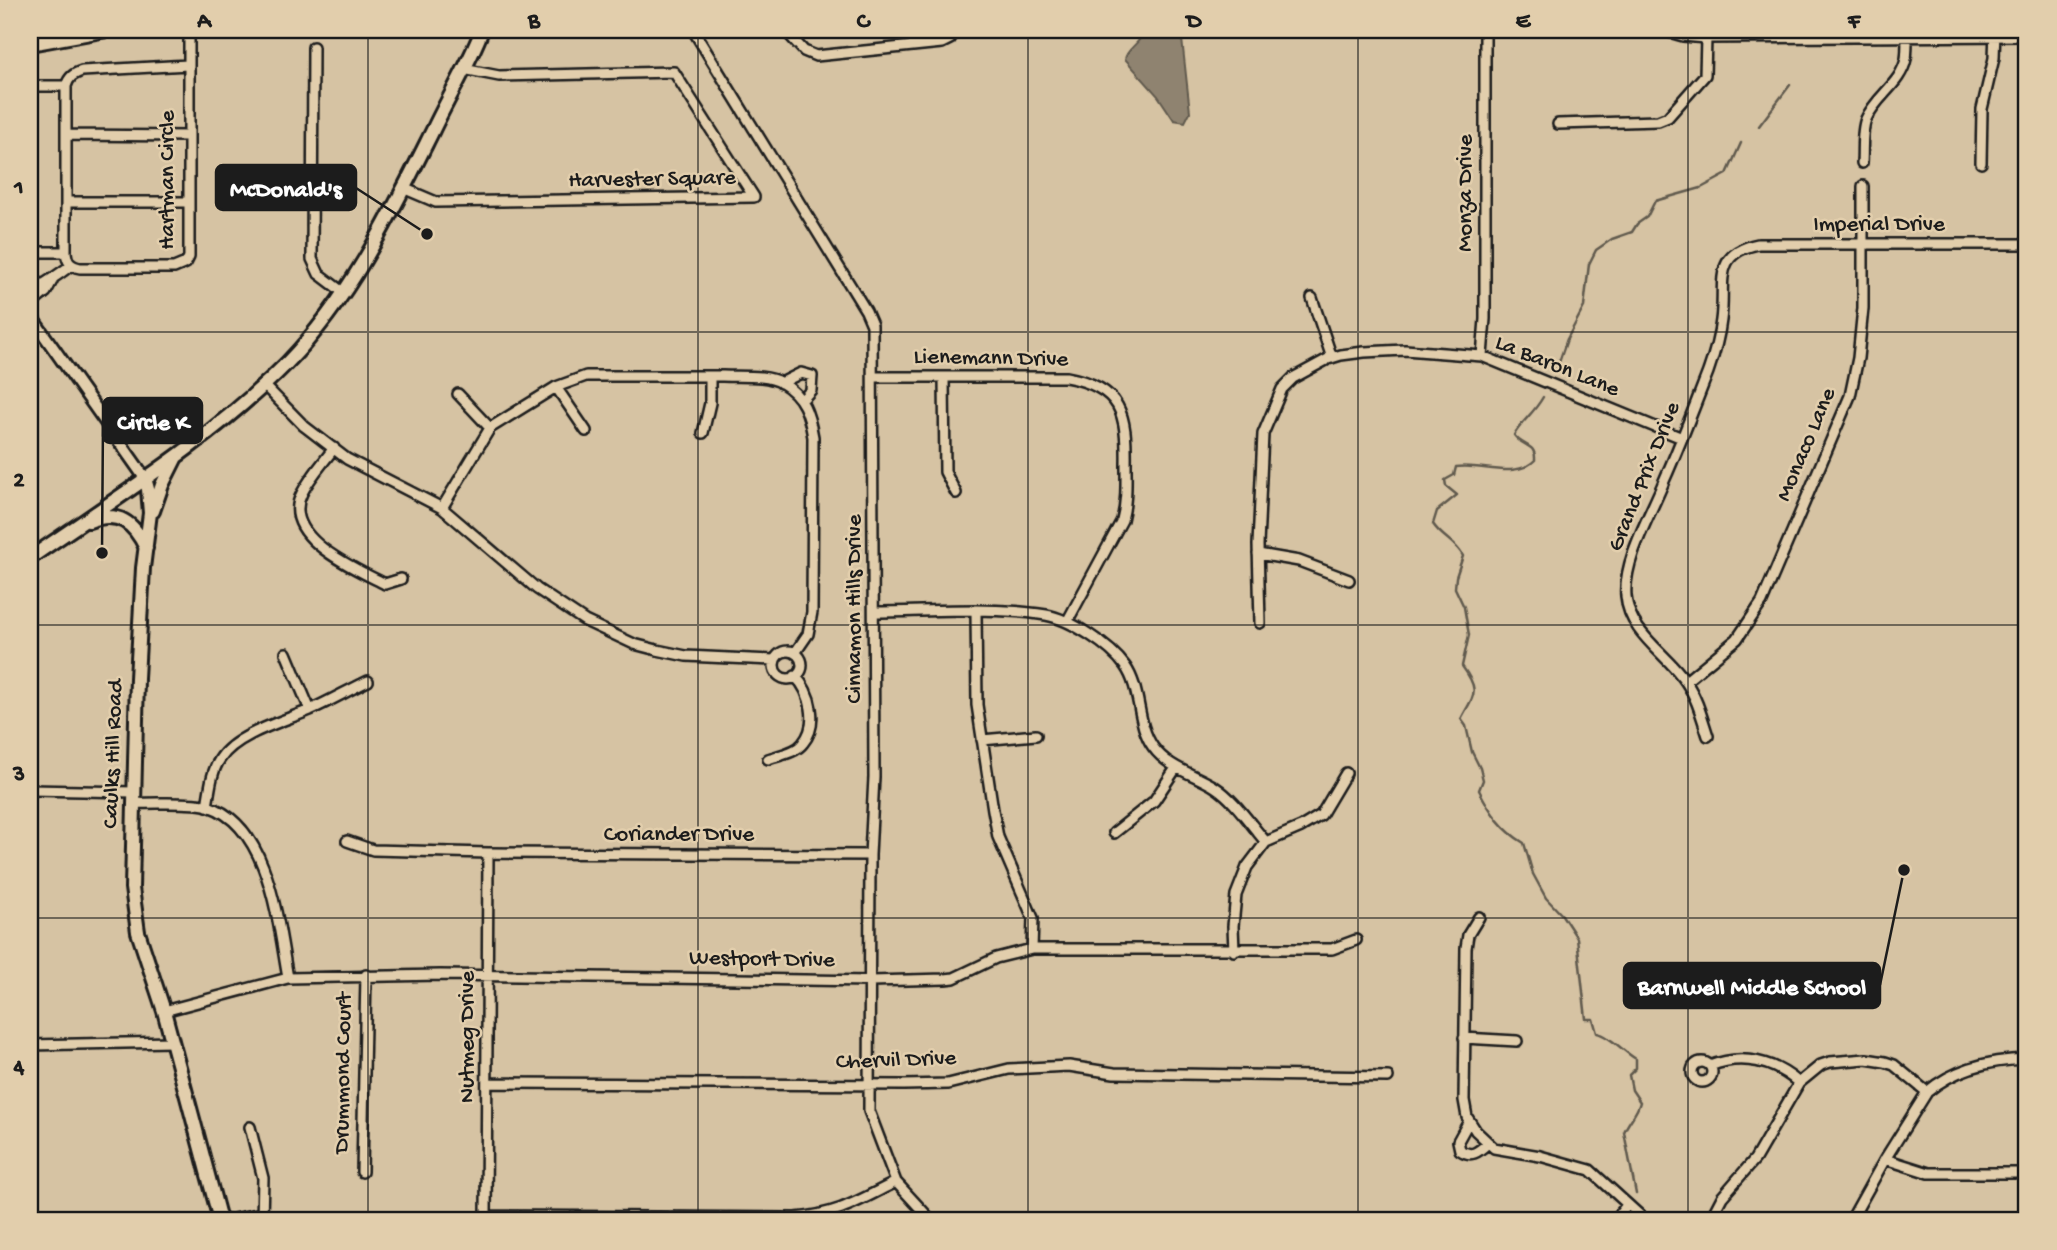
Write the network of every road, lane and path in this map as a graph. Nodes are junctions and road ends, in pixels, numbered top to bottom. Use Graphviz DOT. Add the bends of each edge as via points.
graph roads {
  1 [pos="41,30"];
  2 [pos="107,30"];
  3 [pos="785,30"];
  4 [pos="955,30"];
  5 [pos="1485,30"];
  6 [pos="1661,30"];
  7 [pos="481,31"];
  8 [pos="186,32"];
  9 [pos="698,32"];
  10 [pos="1995,33"];
  11 [pos="30,34"];
  12 [pos="1838,34"];
  13 [pos="2027,36"];
  14 [pos="1907,37"];
  15 [pos="1706,38"];
  16 [pos="30,44"];
  17 [pos="313,47"];
  18 [pos="188,65"];
  19 [pos="463,69"];
  20 [pos="30,86"];
  21 [pos="66,86"];
  22 [pos="1558,124"];
  23 [pos="66,135"];
  24 [pos="188,136"];
  25 [pos="1862,163"];
  26 [pos="1982,163"];
  27 [pos="1863,186"];
  28 [pos="403,188"];
  29 [pos="67,202"];
  30 [pos="188,202"];
  31 [pos="2027,244"];
  32 [pos="1863,245"];
  33 [pos="30,252"];
  34 [pos="66,252"];
  35 [pos="1733,254"];
  36 [pos="71,265"];
  37 [pos="52,281"];
  38 [pos="344,293"];
  39 [pos="30,294"];
  40 [pos="1312,298"];
  41 [pos="30,305"];
  42 [pos="30,315"];
  43 [pos="1482,356"];
  44 [pos="1332,358"];
  45 [pos="710,376"];
  46 [pos="873,377"];
  47 [pos="944,378"];
  48 [pos="782,383"];
  49 [pos="264,385"];
  50 [pos="556,387"];
  51 [pos="458,394"];
  52 [pos="802,400"];
  53 [pos="490,428"];
  54 [pos="586,431"];
  55 [pos="703,433"];
  56 [pos="1682,438"];
  57 [pos="334,449"];
  58 [pos="178,454"];
  59 [pos="145,478"];
  60 [pos="956,493"];
  61 [pos="442,508"];
  62 [pos="149,525"];
  63 [pos="76,527"];
  64 [pos="146,548"];
  65 [pos="1258,554"];
  66 [pos="30,558"];
  67 [pos="401,579"];
  68 [pos="1349,580"];
  69 [pos="874,612"];
  70 [pos="976,612"];
  71 [pos="1067,622"];
  72 [pos="1260,623"];
  73 [pos="286,653"];
  74 [pos="795,653"];
  75 [pos="774,660"];
  76 [pos="795,677"];
  77 [pos="368,681"];
  78 [pos="1686,681"];
  79 [pos="310,710"];
  80 [pos="1036,735"];
  81 [pos="1708,736"];
  82 [pos="982,740"];
  83 [pos="768,759"];
  84 [pos="1176,768"];
  85 [pos="1346,773"];
  86 [pos="30,790"];
  87 [pos="134,797"];
  88 [pos="207,806"];
  89 [pos="1114,833"];
  90 [pos="347,841"];
  91 [pos="1266,842"];
  92 [pos="488,853"];
  93 [pos="870,855"];
  94 [pos="1479,918"];
  95 [pos="1356,940"];
  96 [pos="1032,949"];
  97 [pos="1234,951"];
  98 [pos="366,975"];
  99 [pos="487,976"];
  100 [pos="288,978"];
  101 [pos="871,981"];
  102 [pos="164,1011"];
  103 [pos="1464,1038"];
  104 [pos="1517,1041"];
  105 [pos="172,1042"];
  106 [pos="30,1045"];
  107 [pos="2027,1059"];
  108 [pos="1710,1066"];
  109 [pos="1388,1077"];
  110 [pos="488,1083"];
  111 [pos="869,1083"];
  112 [pos="1799,1083"];
  113 [pos="1927,1092"];
  114 [pos="1469,1121"];
  115 [pos="250,1127"];
  116 [pos="1488,1143"];
  117 [pos="1885,1159"];
  118 [pos="362,1171"];
  119 [pos="2027,1174"];
  120 [pos="896,1182"];
  121 [pos="1627,1205"];
  122 [pos="262,1217"];
  123 [pos="486,1218"];
  124 [pos="220,1220"];
  125 [pos="228,1220"];
  126 [pos="931,1220"];
  127 [pos="1615,1220"];
  128 [pos="1645,1220"];
  129 [pos="1710,1220"];
  130 [pos="1851,1220"];
  1 -- 11 [label="highway"];
  2 -- 16 [label="main road"];
  3 -- 4 [label="street" via="804,51 816,56 942,43"];
  5 -- 43 [label="street, Monza Drive"];
  6 -- 15 [label="street"];
  7 -- 19 [label="main road"];
  8 -- 18 [label="street, Hartman Circle"];
  9 -- 46 [label="street, Cinnamon Hills Drive" via="866,311 872,325"];
  10 -- 13 [label="street"];
  10 -- 14 [label="street"];
  10 -- 26 [label="street" via="1982,109"];
  12 -- 14 [label="street"];
  12 -- 15 [label="street"];
  14 -- 25 [label="street" via="1906,59 1897,81 1865,121"];
  15 -- 22 [label="street" via="1705,75 1668,117 1648,123"];
  17 -- 38 [label="street" via="312,259 320,274"];
  18 -- 21 [label="street" via="82,71"];
  18 -- 24 [label="street, Hartman Circle"];
  19 -- 28 [label="main road"];
  19 -- 28 [label="street, Harvester Square" via="499,76 674,72 754,197 436,202"];
  20 -- 21 [label="street"];
  21 -- 23 [label="street"];
  23 -- 24 [label="street"];
  23 -- 29 [label="street"];
  24 -- 30 [label="street, Hartman Circle"];
  27 -- 32 [label="street, Monaco Lane"];
  28 -- 38 [label="main road"];
  29 -- 30 [label="street"];
  29 -- 34 [label="street"];
  30 -- 36 [label="street, Hartman Circle" via="189,257 181,266"];
  31 -- 32 [label="street, Imperial Drive"];
  32 -- 35 [label="street, Imperial Drive" via="1758,244"];
  32 -- 78 [label="street, Monaco Lane" via="1863,308 1850,396 1762,602 1737,639"];
  33 -- 34 [label="street"];
  34 -- 36 [label="street"];
  35 -- 56 [label="street, Grand Prix Drive" via="1723,275 1715,352"];
  36 -- 37 [label="street"];
  37 -- 39 [label="street"];
  37 -- 41 [label="street"];
  38 -- 49 [label="main road"];
  40 -- 44 [label="street"];
  42 -- 59 [label="street, Caulks Hill Road"];
  43 -- 44 [label="street, La Baron Lane" via="1405,350"];
  43 -- 56 [label="street, La Baron Lane"];
  44 -- 65 [label="street, La Baron Lane" via="1293,377 1282,389 1263,435"];
  45 -- 48 [label="street"];
  45 -- 50 [label="street" via="586,376"];
  45 -- 55 [label="street"];
  46 -- 47 [label="street, Lienemann Drive"];
  46 -- 69 [label="street, Cinnamon Hills Drive"];
  47 -- 60 [label="street" via="944,472"];
  47 -- 71 [label="street, Lienemann Drive" via="1066,377 1090,381 1108,393 1123,417 1127,447 1122,520"];
  48 -- 52 [label="street"];
  48 -- 52 [label="street" via="801,373 812,376 811,390"];
  49 -- 57 [label="street"];
  49 -- 58 [label="main road"];
  50 -- 53 [label="street"];
  50 -- 54 [label="street"];
  51 -- 53 [label="street"];
  52 -- 74 [label="street" via="813,437 812,612 808,634"];
  53 -- 61 [label="street"];
  56 -- 78 [label="street, Grand Prix Drive" via="1626,573 1626,598 1639,630"];
  57 -- 61 [label="street"];
  57 -- 67 [label="street" via="300,495 304,530 317,545 385,584"];
  58 -- 59 [label="main road"];
  58 -- 62 [label="main road"];
  59 -- 62 [label="main road, Caulks Hill Road"];
  59 -- 63 [label="main road"];
  61 -- 75 [label="street" via="537,589 632,648"];
  62 -- 64 [label="main road, Caulks Hill Road"];
  63 -- 64 [label="main road" via="108,517 125,521 136,528"];
  63 -- 66 [label="main road"];
  64 -- 87 [label="main road, Caulks Hill Road"];
  65 -- 68 [label="street" via="1298,561"];
  65 -- 72 [label="street, La Baron Lane"];
  69 -- 70 [label="street"];
  69 -- 93 [label="street, Cinnamon Hills Drive"];
  70 -- 71 [label="street" via="1047,615"];
  70 -- 82 [label="street"];
  71 -- 84 [label="street" via="1108,648 1126,667 1143,730 1154,749"];
  73 -- 79 [label="street"];
  74 -- 75 [label="street" via="784,651"];
  74 -- 76 [label="street" via="802,666"];
  75 -- 76 [label="street" via="780,677"];
  76 -- 83 [label="street" via="811,701 804,742"];
  77 -- 79 [label="street"];
  78 -- 81 [label="street, Grand Prix Drive"];
  79 -- 88 [label="street" via="226,751 214,773"];
  80 -- 82 [label="street"];
  82 -- 96 [label="street" via="998,837 1033,918"];
  84 -- 89 [label="street" via="1154,800"];
  84 -- 91 [label="street" via="1217,789"];
  85 -- 91 [label="street" via="1321,815"];
  86 -- 87 [label="street"];
  87 -- 88 [label="street"];
  87 -- 102 [label="main road, Caulks Hill Road" via="132,888"];
  88 -- 100 [label="street" via="230,818 256,847 272,893"];
  90 -- 92 [label="street, Coriander Drive" via="373,850"];
  91 -- 97 [label="street" via="1240,883"];
  92 -- 93 [label="street, Coriander Drive"];
  92 -- 99 [label="street, Nutmeg Drive"];
  93 -- 101 [label="street, Cinnamon Hills Drive"];
  94 -- 103 [label="street" via="1466,948"];
  95 -- 97 [label="street, Westport Drive" via="1332,949"];
  96 -- 97 [label="street, Westport Drive"];
  96 -- 101 [label="street, Westport Drive" via="996,958 954,978"];
  98 -- 99 [label="street, Westport Drive"];
  98 -- 100 [label="street, Westport Drive"];
  98 -- 118 [label="street, Drummond Court"];
  99 -- 101 [label="street, Westport Drive"];
  99 -- 110 [label="street, Nutmeg Drive"];
  100 -- 102 [label="street, Westport Drive"];
  101 -- 111 [label="street, Cinnamon Hills Drive"];
  102 -- 105 [label="main road, Caulks Hill Road"];
  103 -- 104 [label="street"];
  103 -- 114 [label="street" via="1464,1100"];
  105 -- 106 [label="street"];
  105 -- 124 [label="main road, Caulks Hill Road"];
  107 -- 113 [label="street" via="1964,1069"];
  108 -- 112 [label="street" via="1725,1060 1753,1060 1778,1068"];
  109 -- 111 [label="street, Chervil Drive" via="1114,1073 1069,1066 1009,1069 948,1084"];
  110 -- 111 [label="street, Chervil Drive"];
  110 -- 123 [label="street, Nutmeg Drive"];
  111 -- 120 [label="street, Cinnamon Hills Drive" via="869,1111"];
  112 -- 113 [label="street" via="1830,1062 1876,1059 1894,1065"];
  112 -- 129 [label="street" via="1755,1159 1722,1197"];
  113 -- 117 [label="street"];
  114 -- 116 [label="street"];
  114 -- 116 [label="street" via="1458,1141 1460,1150 1475,1154"];
  115 -- 122 [label="street" via="263,1178"];
  116 -- 121 [label="street" via="1590,1170"];
  117 -- 119 [label="street" via="1929,1173"];
  117 -- 130 [label="street"];
  120 -- 123 [label="street" via="842,1210 819,1216"];
  120 -- 126 [label="street, Cinnamon Hills Drive"];
  121 -- 127 [label="street"];
  121 -- 128 [label="street"];
  122 -- 125 [label="street"];
}
